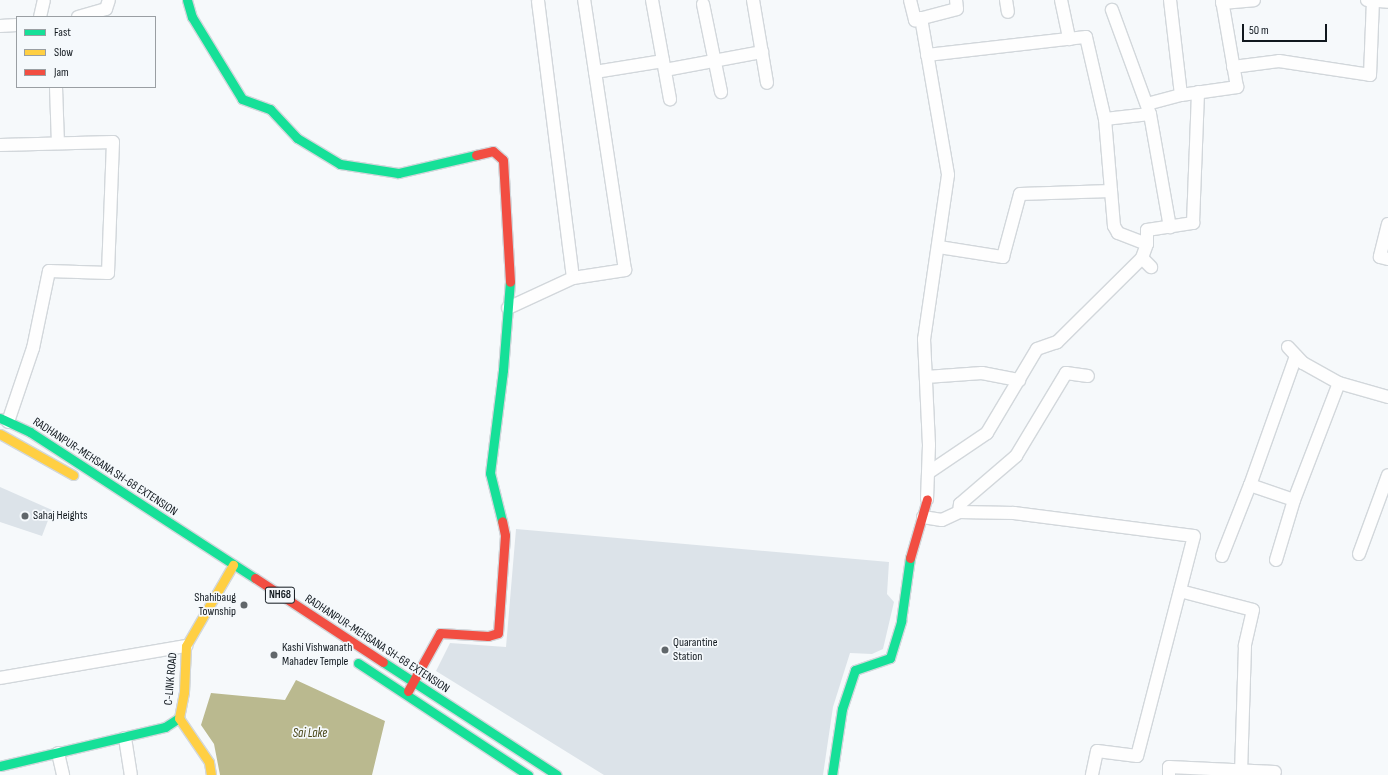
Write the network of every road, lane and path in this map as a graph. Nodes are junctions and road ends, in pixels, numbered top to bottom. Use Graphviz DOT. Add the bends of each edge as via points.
graph roads {
  1 [pos="44,0"];
  2 [pos="109,0"];
  3 [pos="187,0"];
  4 [pos="584,0"];
  5 [pos="652,0"];
  6 [pos="753,0"];
  7 [pos="910,0"];
  8 [pos="956,0"];
  9 [pos="1006,0"];
  10 [pos="1061,0"];
  11 [pos="1170,0"];
  12 [pos="1254,0"];
  13 [pos="1371,0"];
  14 [pos="538,1"];
  15 [pos="1222,2"];
  16 [pos="1388,2"];
  17 [pos="703,4"];
  18 [pos="1112,10"];
  19 [pos="1008,12"];
  20 [pos="40,16"];
  21 [pos="82,16"];
  22 [pos="921,18"];
  23 [pos="16,25"];
  24 [pos="0,26"];
  25 [pos="1069,39"];
  26 [pos="762,52"];
  27 [pos="927,55"];
  28 [pos="713,61"];
  29 [pos="664,66"];
  30 [pos="1233,67"];
  31 [pos="595,72"];
  32 [pos="767,83"];
  33 [pos="56,88"];
  34 [pos="721,92"];
  35 [pos="1198,92"];
  36 [pos="1181,95"];
  37 [pos="670,99"];
  38 [pos="1148,109"];
  39 [pos="1105,119"];
  40 [pos="58,143"];
  41 [pos="0,145"];
  42 [pos="1111,191"];
  43 [pos="1388,224"];
  44 [pos="1170,227"];
  45 [pos="1147,244"];
  46 [pos="939,247"];
  47 [pos="1142,258"];
  48 [pos="1388,259"];
  49 [pos="1151,267"];
  50 [pos="573,278"];
  51 [pos="508,308"];
  52 [pos="1288,347"];
  53 [pos="1296,356"];
  54 [pos="1088,376"];
  55 [pos="926,377"];
  56 [pos="1019,380"];
  57 [pos="1339,383"];
  58 [pos="1388,397"];
  59 [pos="4,420"];
  60 [pos="0,434"];
  61 [pos="928,473"];
  62 [pos="1388,475"];
  63 [pos="82,480"];
  64 [pos="1250,485"];
  65 [pos="927,499"];
  66 [pos="1294,500"];
  67 [pos="959,512"];
  68 [pos="923,517"];
  69 [pos="1359,554"];
  70 [pos="1222,556"];
  71 [pos="1276,560"];
  72 [pos="234,565"];
  73 [pos="1180,591"];
  74 [pos="186,646"];
  75 [pos="350,658"];
  76 [pos="0,678"];
  77 [pos="414,682"];
  78 [pos="406,695"];
  79 [pos="179,718"];
  80 [pos="125,738"];
  81 [pos="58,753"];
  82 [pos="0,766"];
  83 [pos="1275,772"];
  84 [pos="1241,773"];
  85 [pos="2,775"];
  86 [pos="63,775"];
  87 [pos="130,775"];
  88 [pos="211,775"];
  89 [pos="528,775"];
  90 [pos="557,775"];
  91 [pos="832,775"];
  92 [pos="1092,775"];
  93 [pos="1169,775"];
  1 -- 20 [label="street"];
  2 -- 21 [label="street" via="106,9"];
  3 -- 51 [label="main road" via="192,17 242,99 270,109 298,138 340,164 398,173 493,151 503,160 510,277"];
  4 -- 31 [label="street"];
  5 -- 29 [label="street"];
  6 -- 26 [label="street"];
  7 -- 22 [label="street" via="915,20"];
  8 -- 22 [label="street" via="957,9"];
  9 -- 19 [label="street"];
  10 -- 25 [label="street"];
  11 -- 36 [label="street"];
  12 -- 15 [label="street"];
  13 -- 16 [label="street"];
  13 -- 30 [label="street" via="1370,75 1279,61"];
  14 -- 50 [label="street"];
  15 -- 30 [label="street"];
  17 -- 28 [label="street"];
  18 -- 38 [label="street"];
  22 -- 27 [label="street"];
  23 -- 24 [label="street"];
  25 -- 27 [label="street"];
  25 -- 39 [label="street" via="1086,37"];
  26 -- 28 [label="street"];
  26 -- 32 [label="street"];
  27 -- 46 [label="street" via="948,175"];
  28 -- 29 [label="street"];
  28 -- 34 [label="street"];
  29 -- 31 [label="street"];
  29 -- 37 [label="street"];
  30 -- 35 [label="street" via="1237,87"];
  31 -- 50 [label="street" via="625,270"];
  33 -- 40 [label="street"];
  35 -- 36 [label="street"];
  35 -- 44 [label="street" via="1193,223"];
  36 -- 38 [label="street"];
  38 -- 39 [label="street"];
  38 -- 44 [label="street"];
  39 -- 42 [label="street"];
  40 -- 41 [label="street"];
  40 -- 59 [label="street" via="113,142 108,273 49,271 34,348"];
  42 -- 45 [label="street" via="1114,226 1118,233"];
  42 -- 46 [label="street" via="1020,194 1003,257"];
  43 -- 48 [label="street" via="1380,257"];
  44 -- 45 [label="street" via="1147,230"];
  45 -- 47 [label="street"];
  46 -- 55 [label="street" via="924,340"];
  47 -- 49 [label="street"];
  47 -- 56 [label="street" via="1057,342 1037,349"];
  50 -- 51 [label="street"];
  51 -- 77 [label="main road" via="490,474 505,535 498,633 488,636 440,633"];
  52 -- 53 [label="street"];
  53 -- 57 [label="street" via="1303,363"];
  53 -- 64 [label="street"];
  54 -- 67 [label="street" via="1066,373 1016,456 960,504"];
  55 -- 56 [label="street" via="982,373"];
  55 -- 61 [label="street"];
  56 -- 61 [label="street" via="987,433"];
  57 -- 58 [label="street"];
  57 -- 66 [label="street"];
  59 -- 72 [label="main road, RADHANPUR-MEHSANA SH-68 EXTENSION / NH68" via="30,432"];
  60 -- 63 [label="main road"];
  61 -- 65 [label="street"];
  62 -- 69 [label="street"];
  64 -- 66 [label="street"];
  64 -- 70 [label="street"];
  65 -- 68 [label="main road"];
  66 -- 71 [label="street"];
  67 -- 68 [label="street" via="942,520"];
  67 -- 73 [label="street" via="1014,513 1194,536"];
  68 -- 91 [label="main road" via="909,562 901,621 890,658 855,670 842,710"];
  72 -- 74 [label="main road, C-LINK ROAD"];
  72 -- 77 [label="main road, RADHANPUR-MEHSANA SH-68 EXTENSION / NH68"];
  73 -- 84 [label="street" via="1253,610 1245,646"];
  73 -- 92 [label="street" via="1137,756 1097,751"];
  74 -- 76 [label="street"];
  74 -- 79 [label="main road, C-LINK ROAD" via="184,692"];
  75 -- 78 [label="main road"];
  77 -- 78 [label="main road"];
  77 -- 90 [label="main road, RADHANPUR-MEHSANA SH-68 EXTENSION / NH68"];
  78 -- 89 [label="main road"];
  79 -- 80 [label="main road" via="165,727"];
  79 -- 88 [label="main road, C-LINK ROAD" via="209,762"];
  80 -- 81 [label="main road"];
  80 -- 87 [label="street"];
  81 -- 82 [label="main road"];
  81 -- 86 [label="street"];
  82 -- 85 [label="street"];
  83 -- 84 [label="street"];
  84 -- 93 [label="street" via="1169,766"];
}
